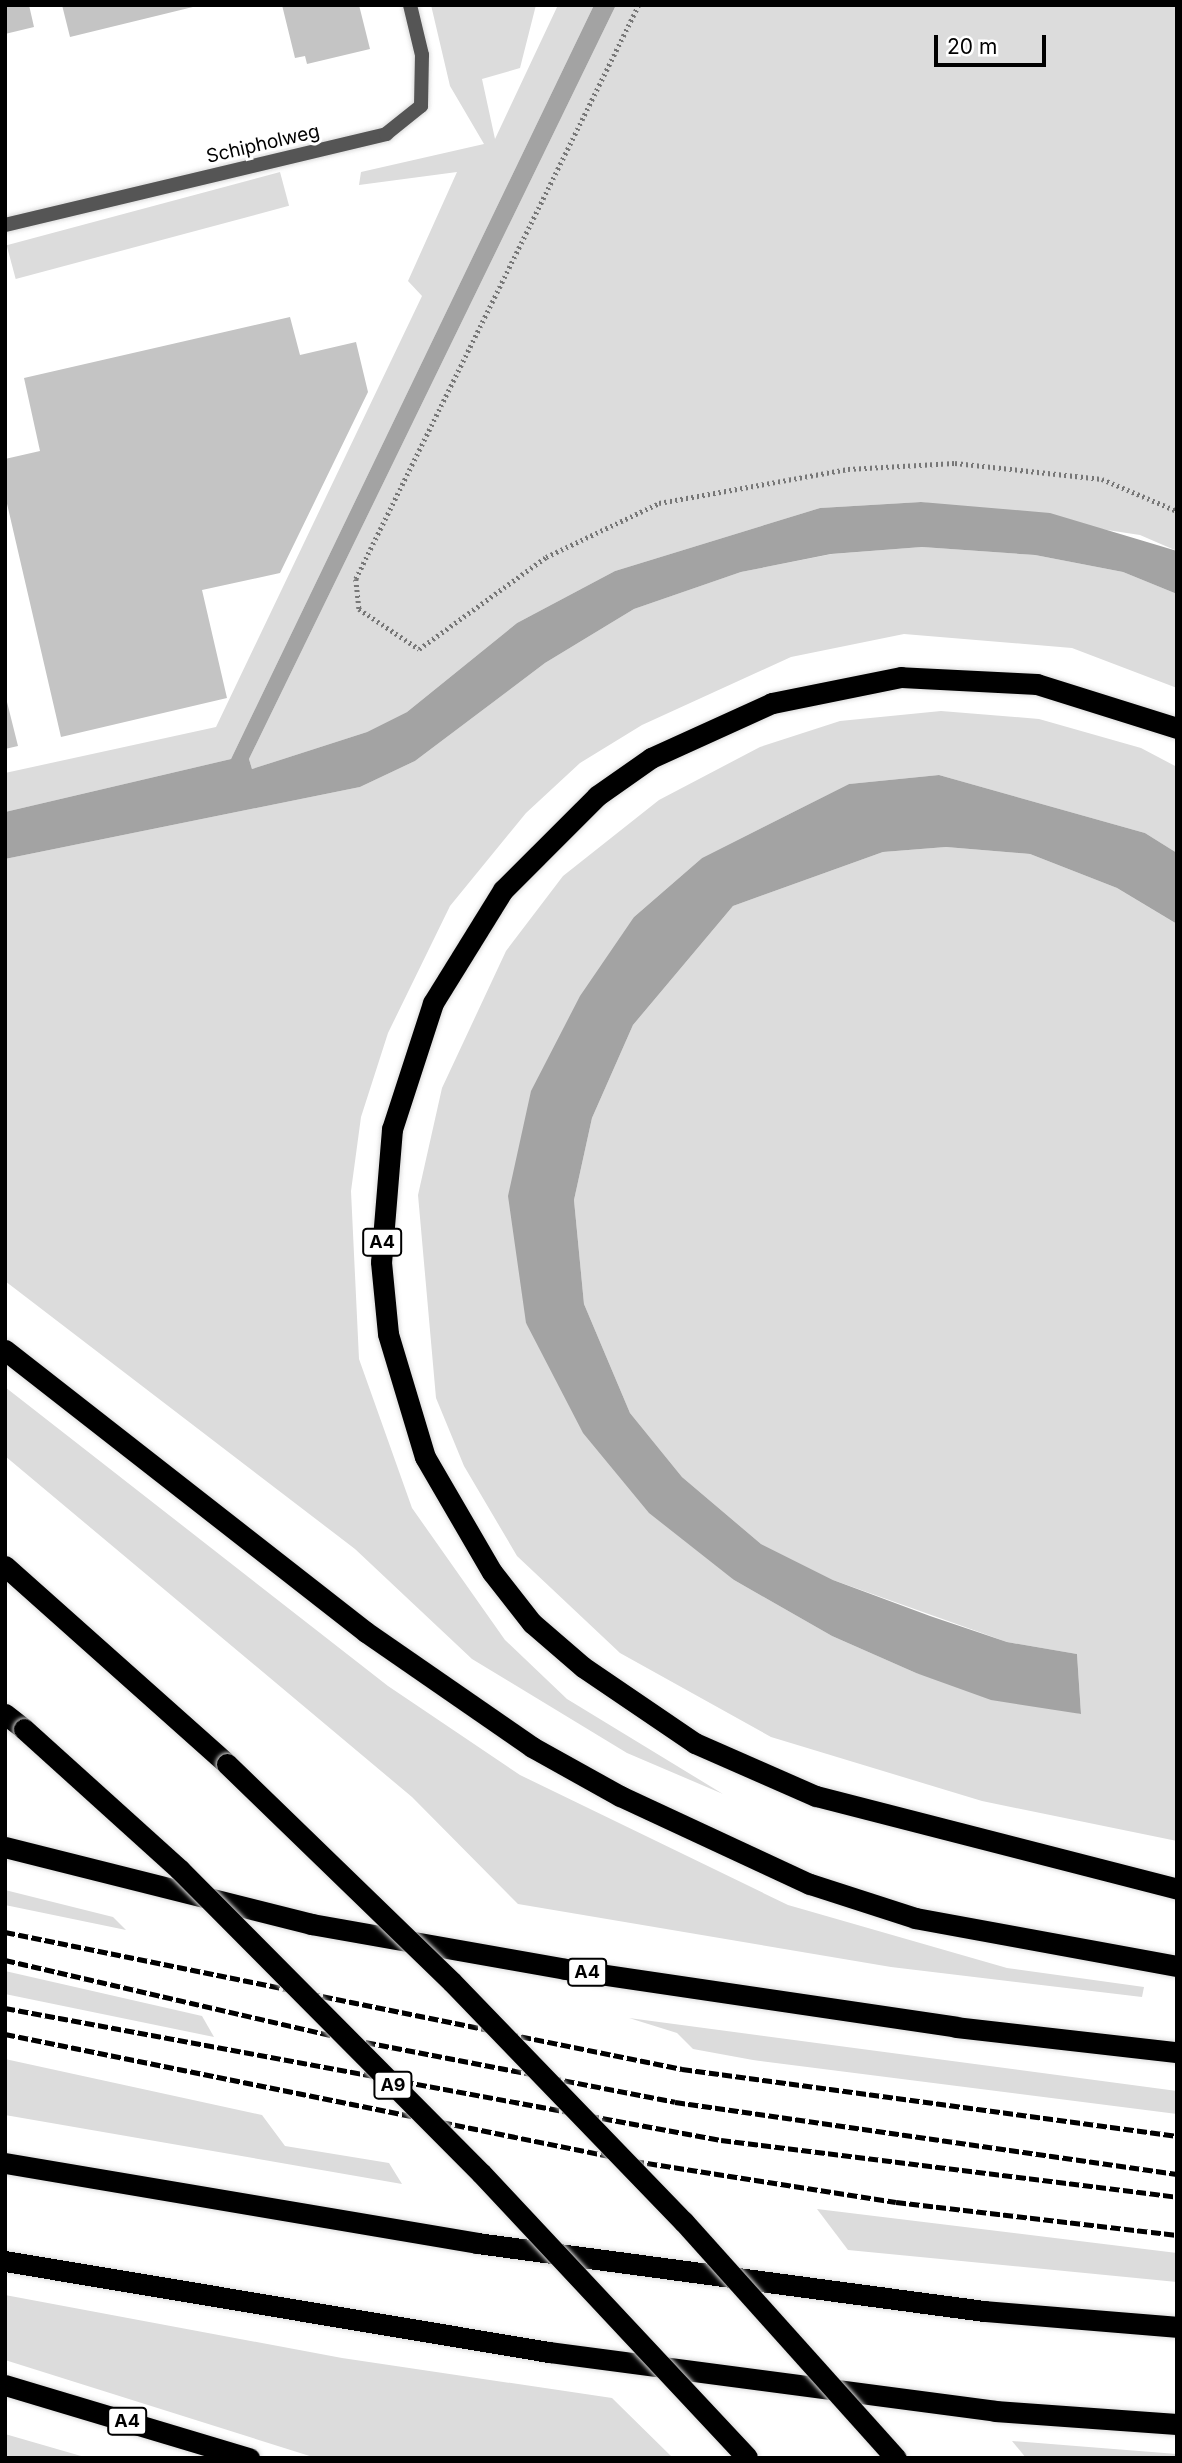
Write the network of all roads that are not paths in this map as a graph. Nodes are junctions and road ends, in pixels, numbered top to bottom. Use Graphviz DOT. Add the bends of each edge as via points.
graph roads {
  1 [pos="410,5"];
  2 [pos="5,225"];
  3 [pos="1177,728"];
  4 [pos="5,1350"];
  5 [pos="5,1566"];
  6 [pos="5,1714"];
  7 [pos="5,1847"];
  8 [pos="1177,1889"];
  9 [pos="1177,1966"];
  10 [pos="1177,2052"];
  11 [pos="5,2163"];
  12 [pos="5,2261"];
  13 [pos="1177,2327"];
  14 [pos="5,2385"];
  15 [pos="1177,2424"];
  16 [pos="747,2457"];
  17 [pos="249,2458"];
  18 [pos="896,2458"];
  1 -- 2 [label="street, Schipholweg" via="422,55 421,106 386,135"];
  3 -- 8 [label="highway, A4" via="1037,684 901,677 772,704 651,758 597,796 503,890 433,1003 392,1129 381,1262 388,1334 425,1457 492,1572 532,1623 583,1667 695,1743 817,1796"];
  4 -- 9 [label="highway" via="377,1640 532,1747 620,1796 810,1884 915,1918"];
  5 -- 18 [label="highway, bridge" via="228,1764 452,1982 684,2222"];
  6 -- 16 [label="highway, A9, bridge" via="178,1869 442,2134"];
  7 -- 10 [label="highway, A4" via="311,1924 565,1969 956,2027"];
  11 -- 13 [label="highway" via="490,2245 984,2311"];
  12 -- 15 [label="highway" via="562,2353 995,2411"];
  14 -- 17 [label="highway, A4"];
}
